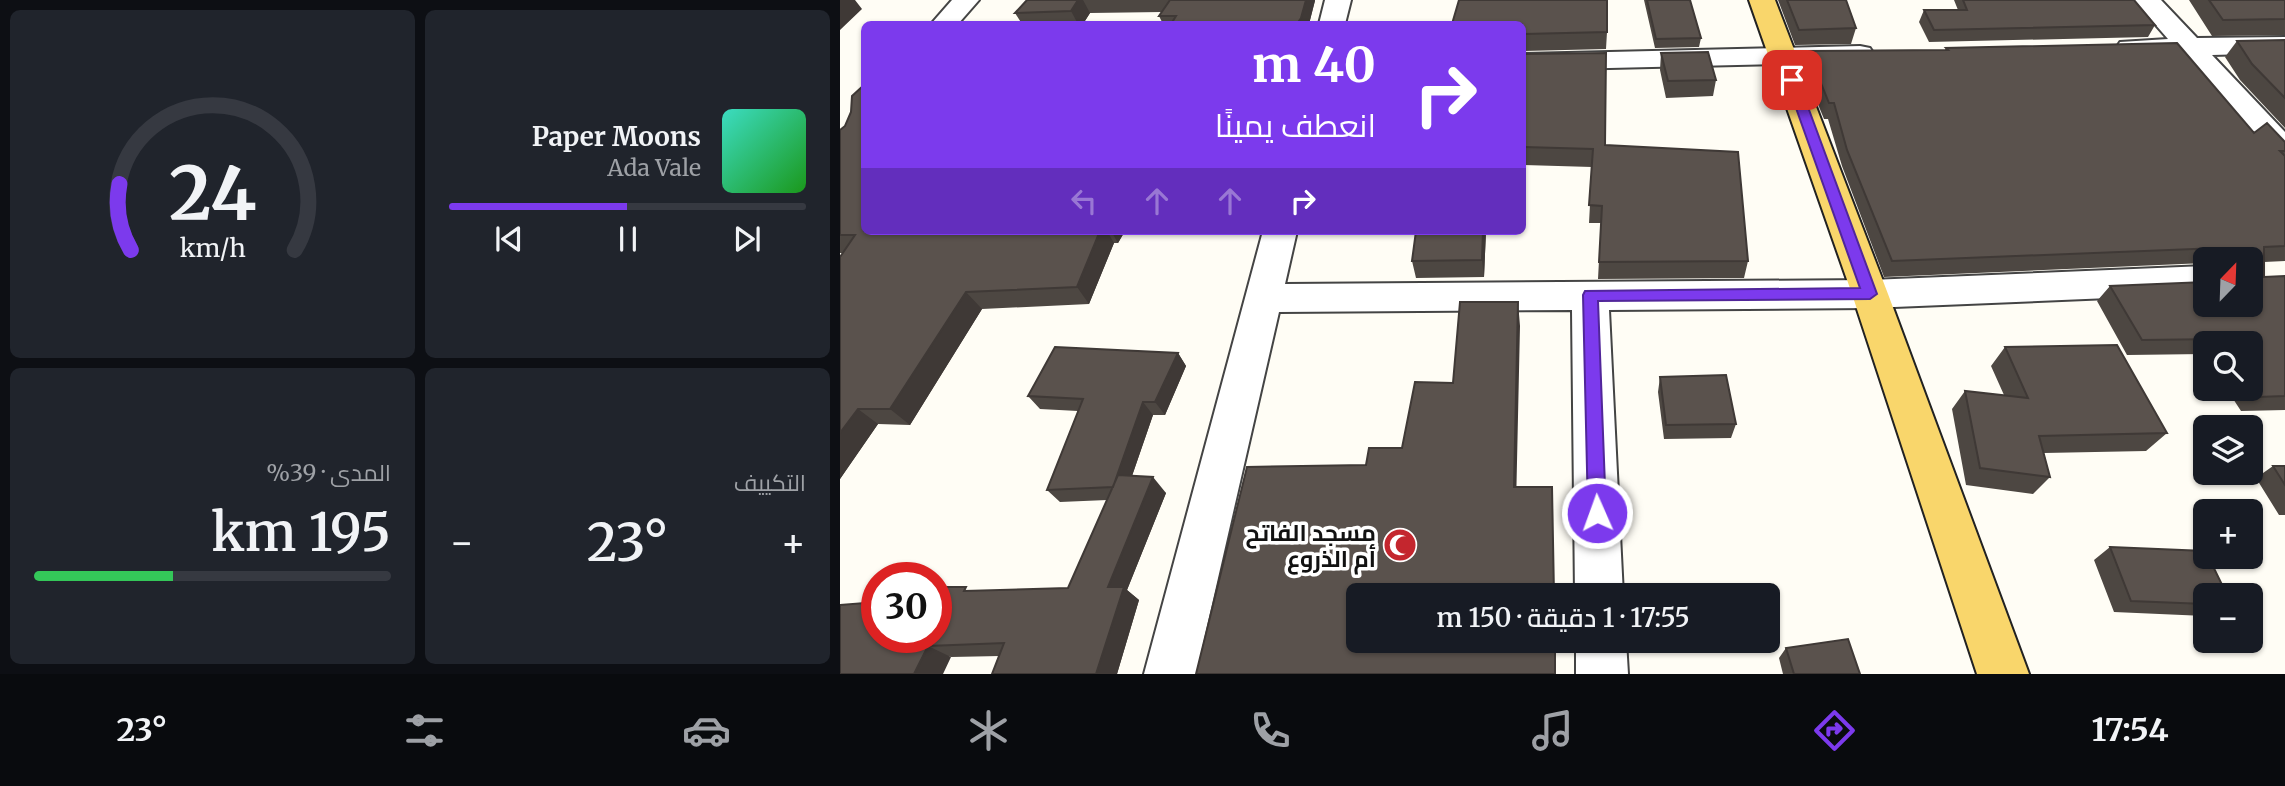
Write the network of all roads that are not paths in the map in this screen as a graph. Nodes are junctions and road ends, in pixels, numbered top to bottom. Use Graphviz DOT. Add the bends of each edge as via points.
graph roads {
  1 [pos="966,0"];
  2 [pos="1338,0"];
  3 [pos="1762,0"];
  4 [pos="2147,0"];
  5 [pos="947,21"];
  6 [pos="1333,21"];
  7 [pos="2285,45"];
  8 [pos="2189,47"];
  9 [pos="2105,49"];
  10 [pos="1882,54"];
  11 [pos="1784,56"];
  12 [pos="1526,62"];
  13 [pos="2285,151"];
  14 [pos="1279,235"];
  15 [pos="2193,281"];
  16 [pos="1870,294"];
  17 [pos="1590,295"];
  18 [pos="1264,298"];
  19 [pos="1599,583"];
  20 [pos="1601,653"];
  21 [pos="1170,674"];
  22 [pos="1602,674"];
  23 [pos="2003,674"];
  1 -- 5 [label="street"];
  2 -- 6 [label="street"];
  3 -- 11 [label="main road"];
  4 -- 8 [label="street"];
  7 -- 8 [label="street"];
  8 -- 9 [label="street"];
  8 -- 13 [label="street"];
  10 -- 11 [label="street"];
  11 -- 12 [label="street"];
  11 -- 16 [label="main road"];
  14 -- 18 [label="street"];
  15 -- 16 [label="street"];
  16 -- 17 [label="street"];
  16 -- 23 [label="main road"];
  17 -- 18 [label="street"];
  17 -- 19 [label="street"];
  18 -- 21 [label="street"];
  20 -- 22 [label="street"];
}
